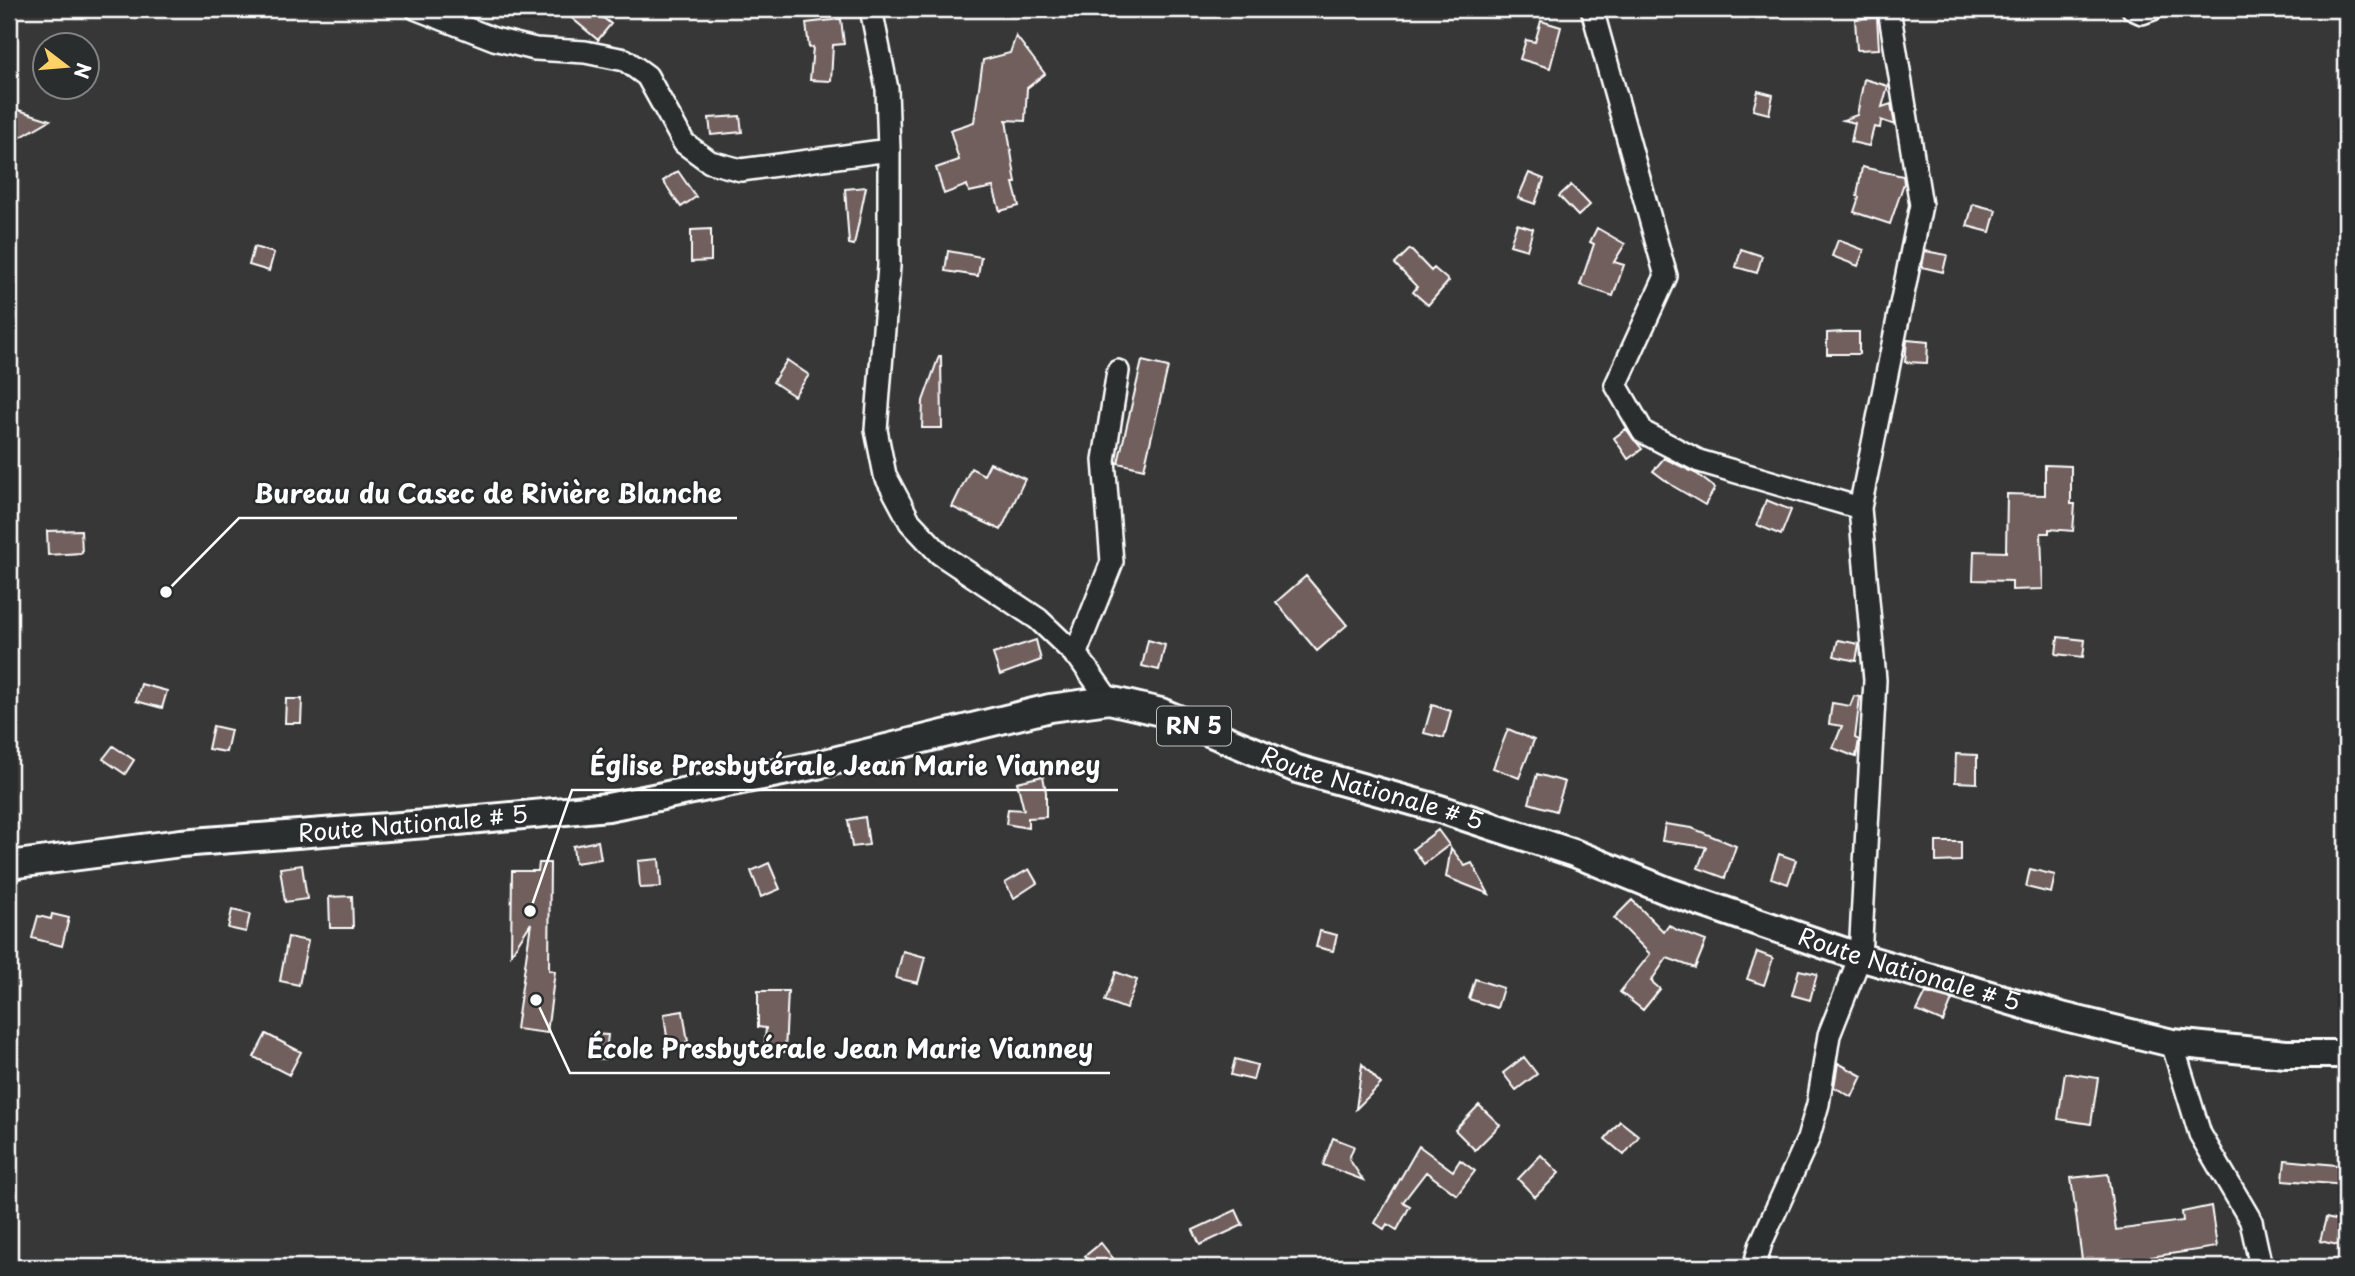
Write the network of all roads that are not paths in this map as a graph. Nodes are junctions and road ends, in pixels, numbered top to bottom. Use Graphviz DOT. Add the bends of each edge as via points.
graph roads {
  1 [pos="417,9"];
  2 [pos="870,9"];
  3 [pos="1592,9"];
  4 [pos="1889,9"];
  5 [pos="2133,9"];
  6 [pos="2153,9"];
  7 [pos="889,150"];
  8 [pos="1118,371"];
  9 [pos="1860,508"];
  10 [pos="1075,655"];
  11 [pos="1109,700"];
  12 [pos="9,866"];
  13 [pos="1860,957"];
  14 [pos="2172,1043"];
  15 [pos="2346,1054"];
  16 [pos="1754,1267"];
  17 [pos="2261,1267"];
  1 -- 7 [label="street" via="534,49 625,60 647,76 684,143 710,162 741,170"];
  2 -- 7 [label="street" via="887,89"];
  3 -- 9 [label="street" via="1666,276 1616,386 1643,432 1699,461"];
  4 -- 9 [label="street" via="1921,205"];
  5 -- 6 [label="street" via="2142,13"];
  7 -- 10 [label="street" via="889,266 876,429 885,475 910,522 940,554 1038,619"];
  8 -- 10 [label="street" via="1104,460 1112,562"];
  9 -- 13 [label="street" via="1875,680"];
  10 -- 11 [label="street"];
  11 -- 12 [label="main road, Route Nationale # 5 / RN 5" via="1050,708 817,765 608,807 181,843"];
  11 -- 13 [label="main road, Route Nationale # 5 / RN 5" via="1161,712 1297,769 1574,853 1670,892"];
  13 -- 14 [label="main road, Route Nationale # 5 / RN 5"];
  13 -- 16 [label="street" via="1829,1035 1808,1139"];
  14 -- 15 [label="main road, Route Nationale # 5 / RN 5" via="2286,1054"];
  14 -- 17 [label="street" via="2200,1134 2251,1221"];
}
